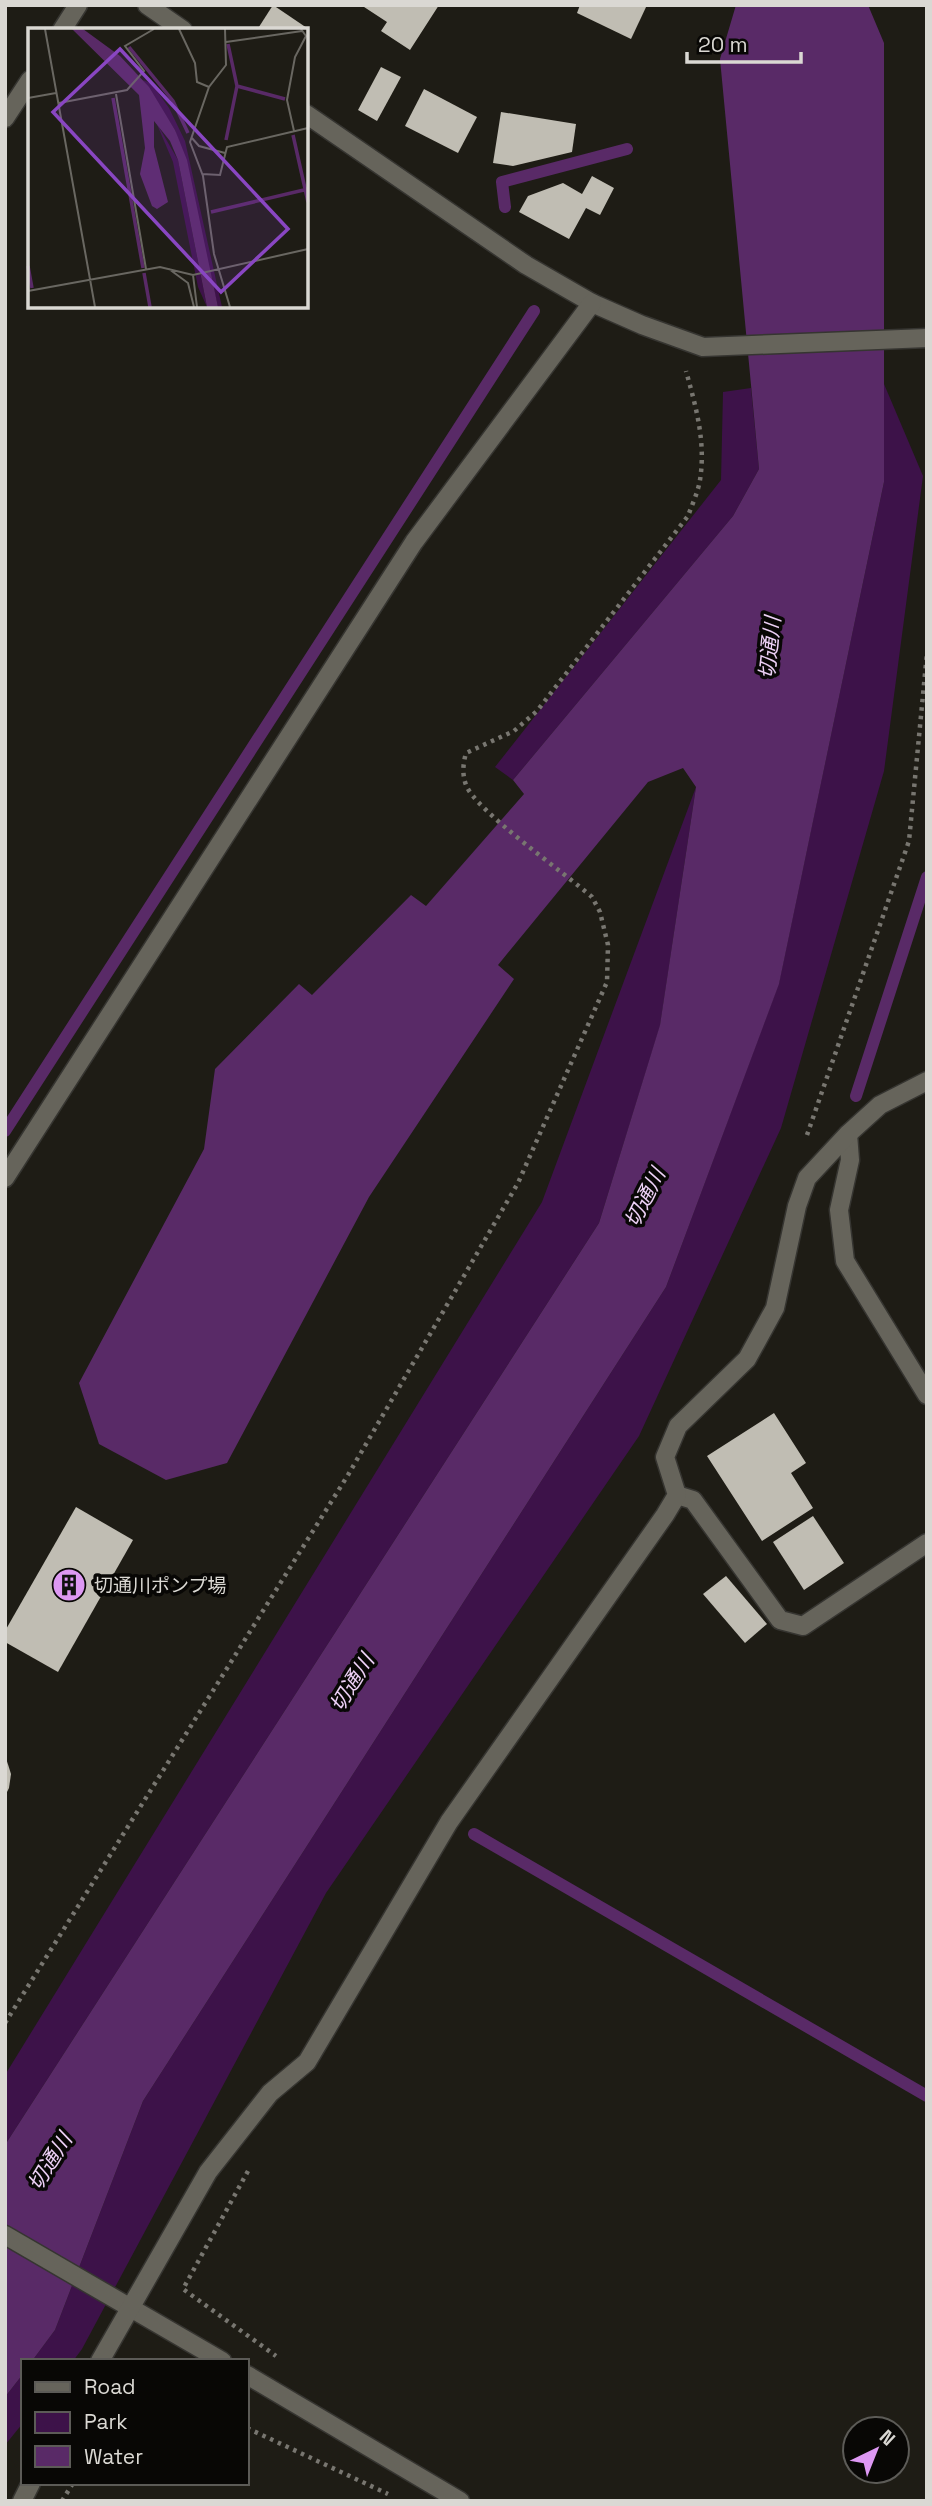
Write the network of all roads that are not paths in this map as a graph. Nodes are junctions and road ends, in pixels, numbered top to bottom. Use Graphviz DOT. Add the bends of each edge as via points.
graph roads {
  1 [pos="78,5"];
  2 [pos="147,5"];
  3 [pos="63,28"];
  4 [pos="180,28"];
  5 [pos="28,83"];
  6 [pos="308,115"];
  7 [pos="5,118"];
  8 [pos="592,303"];
  9 [pos="927,338"];
  10 [pos="927,1081"];
  11 [pos="848,1135"];
  12 [pos="5,1178"];
  13 [pos="927,1395"];
  14 [pos="677,1494"];
  15 [pos="927,1543"];
  16 [pos="5,2235"];
  17 [pos="125,2304"];
  18 [pos="101,2359"];
  19 [pos="219,2359"];
  20 [pos="248,2376"];
  21 [pos="30,2485"];
  22 [pos="22,2501"];
  23 [pos="460,2501"];
  1 -- 3 [label="street"];
  2 -- 4 [label="street"];
  5 -- 7 [label="street"];
  6 -- 8 [label="street" via="526,265"];
  8 -- 9 [label="street" via="703,346"];
  8 -- 12 [label="street" via="414,542"];
  10 -- 11 [label="street" via="880,1105"];
  11 -- 13 [label="street" via="850,1160 839,1210 845,1261"];
  11 -- 14 [label="street" via="807,1178 775,1308 747,1359 678,1426 665,1457"];
  14 -- 15 [label="street" via="692,1500 780,1620 803,1626"];
  14 -- 17 [label="street" via="449,1822 307,2062 270,2093 208,2172"];
  16 -- 17 [label="street"];
  17 -- 18 [label="street"];
  17 -- 19 [label="street"];
  20 -- 23 [label="street"];
  21 -- 22 [label="street"];
}
